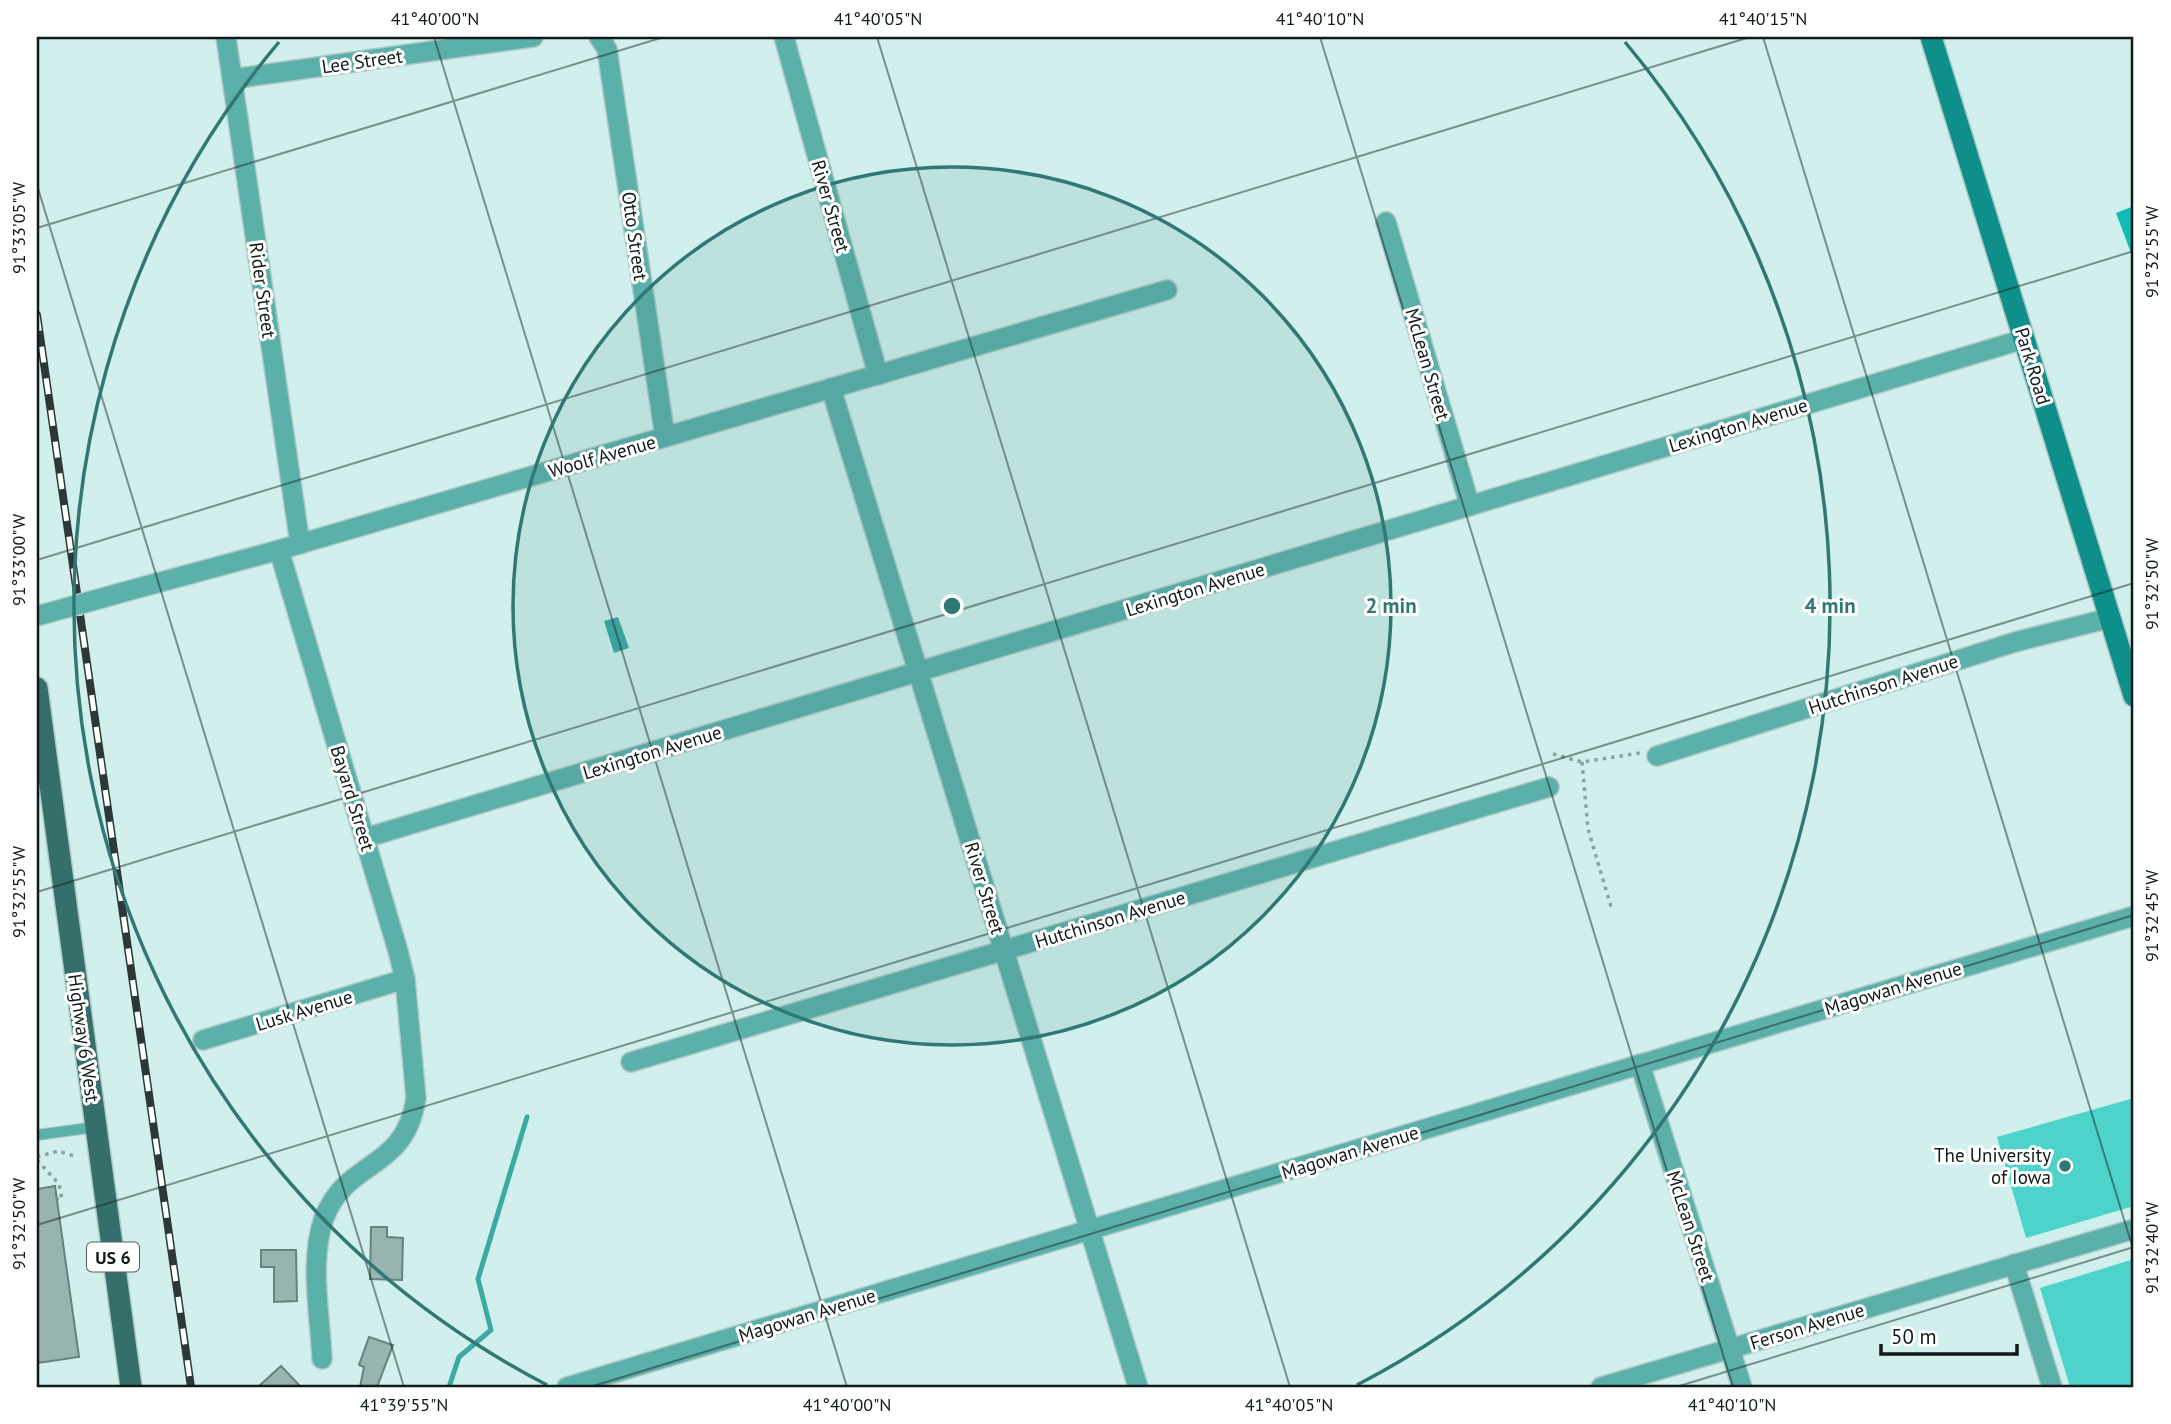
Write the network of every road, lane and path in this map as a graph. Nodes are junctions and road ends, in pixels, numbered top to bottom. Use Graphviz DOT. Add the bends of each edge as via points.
graph roads {
  1 [pos="226,37"];
  2 [pos="533,37"];
  3 [pos="599,37"];
  4 [pos="783,37"];
  5 [pos="1931,37"];
  6 [pos="232,79"];
  7 [pos="1387,222"];
  8 [pos="1167,290"];
  9 [pos="2024,339"];
  10 [pos="878,375"];
  11 [pos="831,388"];
  12 [pos="665,437"];
  13 [pos="1470,506"];
  14 [pos="300,544"];
  15 [pos="279,550"];
  16 [pos="37,616"];
  17 [pos="2110,618"];
  18 [pos="918,672"];
  19 [pos="37,688"];
  20 [pos="2134,696"];
  21 [pos="1637,753"];
  22 [pos="1553,754"];
  23 [pos="1657,756"];
  24 [pos="1582,762"];
  25 [pos="1549,787"];
  26 [pos="365,838"];
  27 [pos="1612,910"];
  28 [pos="2134,916"];
  29 [pos="1005,951"];
  30 [pos="405,979"];
  31 [pos="204,1040"];
  32 [pos="631,1062"];
  33 [pos="1640,1065"];
  34 [pos="96,1127"];
  35 [pos="37,1135"];
  36 [pos="74,1156"];
  37 [pos="37,1158"];
  38 [pos="58,1199"];
  39 [pos="2134,1229"];
  40 [pos="1091,1230"];
  41 [pos="2014,1264"];
  42 [pos="1730,1349"];
  43 [pos="322,1359"];
  44 [pos="131,1387"];
  45 [pos="567,1387"];
  46 [pos="1138,1387"];
  47 [pos="1601,1387"];
  48 [pos="1742,1387"];
  49 [pos="2052,1387"];
  1 -- 6 [label="street, Rider Street"];
  2 -- 6 [label="street, Lee Street"];
  3 -- 12 [label="street, Otto Street" via="607,49"];
  4 -- 10 [label="street, River Street"];
  5 -- 9 [label="street, Park Road"];
  6 -- 14 [label="street, Rider Street"];
  7 -- 13 [label="street, McLean Street"];
  8 -- 10 [label="street, Woolf Avenue"];
  9 -- 13 [label="street, Lexington Avenue"];
  9 -- 17 [label="street, Park Road"];
  10 -- 11 [label="street, Woolf Avenue"];
  11 -- 12 [label="street, Woolf Avenue"];
  11 -- 18 [label="street, River Street"];
  12 -- 14 [label="street, Woolf Avenue"];
  13 -- 18 [label="street, Lexington Avenue"];
  14 -- 15 [label="street, Woolf Avenue"];
  15 -- 16 [label="street, Woolf Avenue, bridge"];
  15 -- 26 [label="street, Bayard Street"];
  17 -- 20 [label="street, Park Road"];
  17 -- 23 [label="street, Hutchinson Avenue" via="2015,642"];
  18 -- 26 [label="street, Lexington Avenue"];
  18 -- 29 [label="street, River Street"];
  19 -- 34 [label="main road, Highway 6 West / US 6"];
  21 -- 24 [label="path"];
  22 -- 24 [label="path"];
  24 -- 27 [label="path" via="1588,829"];
  25 -- 29 [label="street, Hutchinson Avenue"];
  26 -- 30 [label="street, Bayard Street"];
  28 -- 33 [label="street, Magowan Avenue"];
  29 -- 32 [label="street, Hutchinson Avenue"];
  29 -- 40 [label="street, River Street"];
  30 -- 31 [label="street, Lusk Avenue"];
  30 -- 43 [label="street, Bayard Street" via="416,1098 407,1133 384,1158 351,1179 325,1217 317,1247"];
  33 -- 40 [label="street, Magowan Avenue"];
  33 -- 42 [label="street, McLean Street"];
  34 -- 35 [label="lane"];
  34 -- 44 [label="main road, Highway 6 West / US 6"];
  36 -- 37 [label="path" via="58,1151"];
  37 -- 38 [label="path" via="60,1184 62,1199"];
  39 -- 41 [label="street, Ferson Avenue"];
  40 -- 45 [label="street, Magowan Avenue"];
  40 -- 46 [label="street, River Street"];
  41 -- 42 [label="street, Ferson Avenue"];
  41 -- 49 [label="street"];
  42 -- 47 [label="street, Ferson Avenue"];
  42 -- 48 [label="street, McLean Street"];
}
